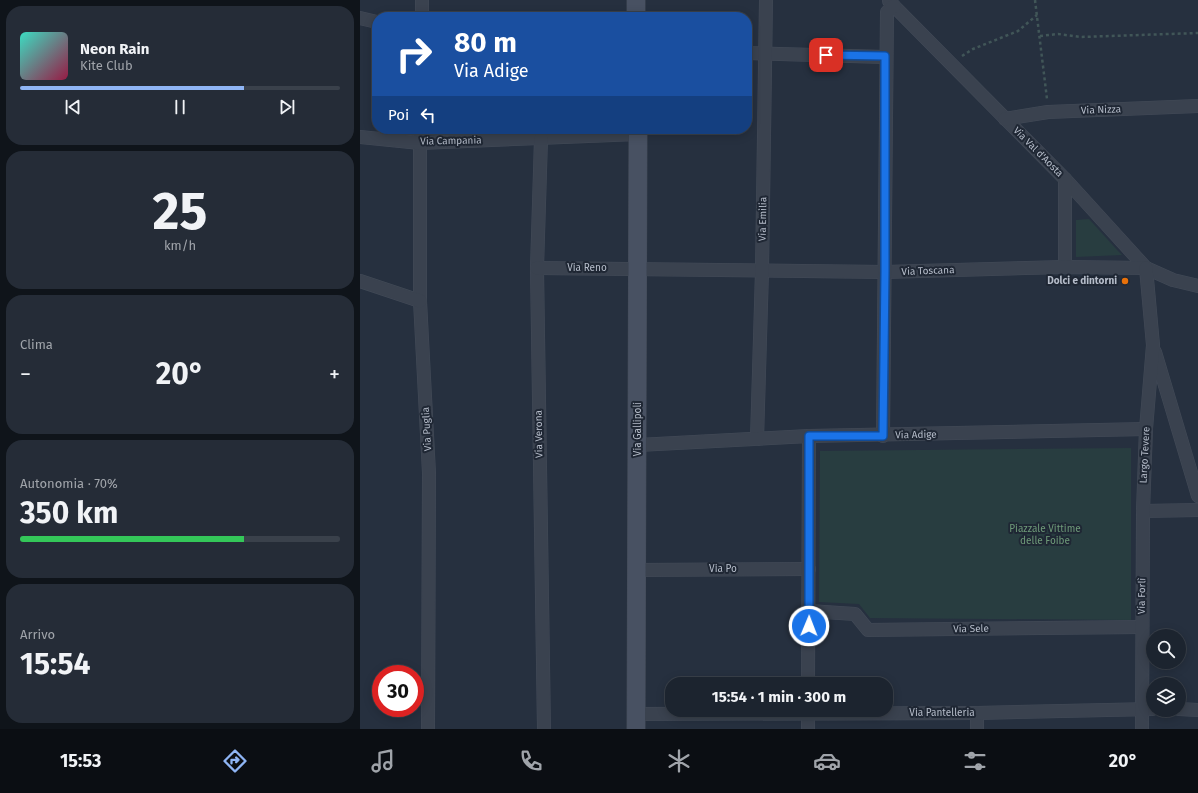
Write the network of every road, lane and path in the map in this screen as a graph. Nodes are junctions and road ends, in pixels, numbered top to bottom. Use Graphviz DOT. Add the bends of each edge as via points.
graph roads {
  1 [pos="422,0"];
  2 [pos="636,0"];
  3 [pos="766,0"];
  4 [pos="1035,0"];
  5 [pos="890,3"];
  6 [pos="422,12"];
  7 [pos="636,12"];
  8 [pos="1037,15"];
  9 [pos="360,18"];
  10 [pos="372,21"];
  11 [pos="1198,33"];
  12 [pos="1040,36"];
  13 [pos="752,53"];
  14 [pos="766,53"];
  15 [pos="885,56"];
  16 [pos="949,63"];
  17 [pos="1198,106"];
  18 [pos="1048,112"];
  19 [pos="1005,119"];
  20 [pos="420,134"];
  21 [pos="610,134"];
  22 [pos="638,134"];
  23 [pos="360,137"];
  24 [pos="541,139"];
  25 [pos="420,143"];
  26 [pos="1065,179"];
  27 [pos="1065,267"];
  28 [pos="537,268"];
  29 [pos="638,268"];
  30 [pos="1146,268"];
  31 [pos="762,271"];
  32 [pos="885,272"];
  33 [pos="360,281"];
  34 [pos="1198,286"];
  35 [pos="420,301"];
  36 [pos="1153,345"];
  37 [pos="1146,429"];
  38 [pos="809,436"];
  39 [pos="883,436"];
  40 [pos="757,439"];
  41 [pos="638,445"];
  42 [pos="1198,496"];
  43 [pos="1198,510"];
  44 [pos="1143,511"];
  45 [pos="809,569"];
  46 [pos="638,570"];
  47 [pos="809,611"];
  48 [pos="1141,627"];
  49 [pos="808,677"];
  50 [pos="1146,686"];
  51 [pos="1146,709"];
  52 [pos="1186,709"];
  53 [pos="1198,710"];
  54 [pos="893,713"];
  55 [pos="977,714"];
  56 [pos="1146,716"];
  57 [pos="712,717"];
  58 [pos="808,717"];
  59 [pos="636,721"];
  60 [pos="428,729"];
  61 [pos="544,729"];
  62 [pos="808,729"];
  63 [pos="977,729"];
  64 [pos="1142,729"];
  1 -- 6 [label="street"];
  2 -- 7 [label="main road"];
  3 -- 14 [label="street, Via Emilia"];
  4 -- 8 [label="path"];
  5 -- 15 [label="street" via="887,12"];
  5 -- 16 [label="street, Via Val d'Aosta"];
  8 -- 12 [label="path"];
  8 -- 16 [label="path" via="1018,31 973,49"];
  9 -- 10 [label="street"];
  11 -- 12 [label="path"];
  12 -- 18 [label="path"];
  13 -- 14 [label="street"];
  14 -- 15 [label="street"];
  14 -- 31 [label="street, Via Emilia"];
  15 -- 32 [label="street"];
  16 -- 19 [label="street, Via Val d'Aosta"];
  17 -- 18 [label="street, Via Nizza"];
  18 -- 19 [label="street, Via Nizza"];
  19 -- 26 [label="street, Via Val d'Aosta"];
  20 -- 25 [label="street, Via Puglia"];
  21 -- 24 [label="street, Via Campania"];
  22 -- 29 [label="main road, Via Gallipoli"];
  23 -- 25 [label="street, Via Campania"];
  24 -- 25 [label="street, Via Campania"];
  24 -- 28 [label="street, Via Verona"];
  25 -- 35 [label="street, Via Puglia"];
  26 -- 27 [label="street"];
  26 -- 30 [label="street, Via Val d'Aosta"];
  27 -- 30 [label="street, Via Toscana"];
  27 -- 32 [label="street, Via Toscana"];
  28 -- 29 [label="street, Via Reno"];
  28 -- 61 [label="street, Via Verona"];
  29 -- 31 [label="street, Via Toscana"];
  29 -- 41 [label="main road, Via Gallipoli"];
  30 -- 34 [label="street, Via Val d'Aosta" via="1173,280"];
  30 -- 36 [label="street, Largo Tevere"];
  31 -- 32 [label="street, Via Toscana"];
  31 -- 40 [label="street, Via Emilia"];
  32 -- 39 [label="street"];
  33 -- 35 [label="street"];
  35 -- 60 [label="street, Via Puglia" via="429,473"];
  36 -- 37 [label="street, Largo Tevere"];
  36 -- 42 [label="street, Largo Tevere"];
  37 -- 39 [label="street, Via Adige"];
  37 -- 44 [label="street, Largo Tevere"];
  38 -- 39 [label="street, Via Adige"];
  38 -- 40 [label="street, Via Adige"];
  38 -- 45 [label="street"];
  40 -- 41 [label="street, Via Adige"];
  41 -- 46 [label="main road, Via Gallipoli"];
  43 -- 44 [label="street"];
  44 -- 48 [label="street, Via Forlì"];
  45 -- 46 [label="street, Via Po"];
  45 -- 47 [label="street"];
  46 -- 59 [label="main road, Via Gallipoli"];
  47 -- 48 [label="street, Via Sele" via="855,614 868,630"];
  47 -- 49 [label="street"];
  48 -- 50 [label="street, Via Forlì"];
  51 -- 55 [label="street, Via Pantelleria"];
  52 -- 53 [label="street"];
  54 -- 55 [label="street, Via Pantelleria"];
  55 -- 63 [label="street"];
  56 -- 64 [label="street, Via Forlì"];
  57 -- 59 [label="street, Via Pantelleria"];
  58 -- 62 [label="street"];
}
